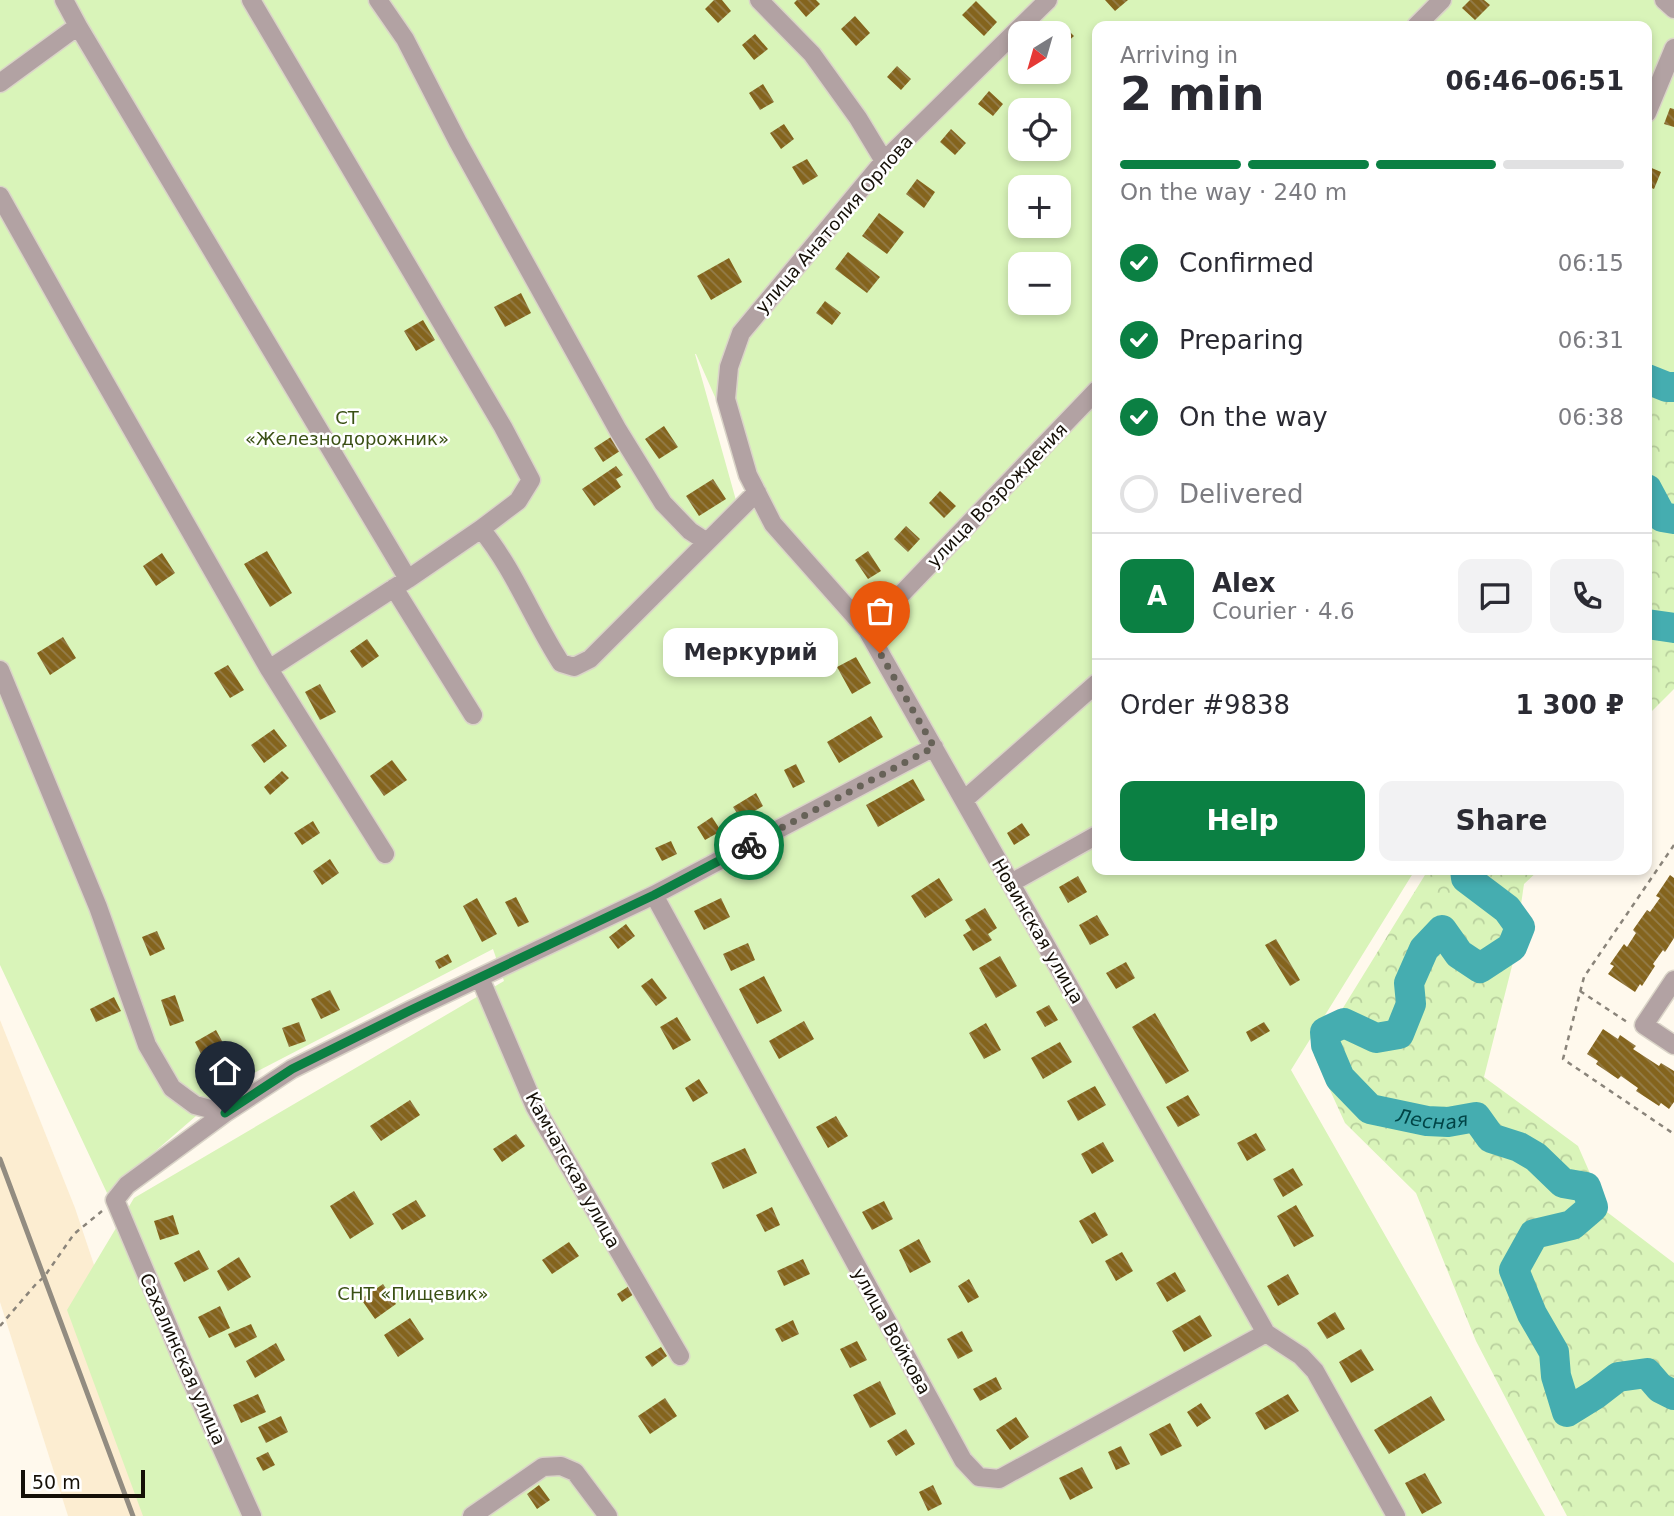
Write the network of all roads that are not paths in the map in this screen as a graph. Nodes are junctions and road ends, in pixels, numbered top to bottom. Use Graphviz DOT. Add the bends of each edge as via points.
graph roads {
  1 [pos="64,0"];
  2 [pos="251,0"];
  3 [pos="378,0"];
  4 [pos="760,0"];
  5 [pos="1048,0"];
  6 [pos="1442,0"];
  7 [pos="1664,0"];
  8 [pos="1674,9"];
  9 [pos="1421,21"];
  10 [pos="78,26"];
  11 [pos="1674,48"];
  12 [pos="0,83"];
  13 [pos="1652,101"];
  14 [pos="884,161"];
  15 [pos="0,196"];
  16 [pos="741,333"];
  17 [pos="1092,395"];
  18 [pos="757,492"];
  19 [pos="481,529"];
  20 [pos="707,542"];
  21 [pos="401,583"];
  22 [pos="867,630"];
  23 [pos="269,669"];
  24 [pos="0,670"];
  25 [pos="1092,687"];
  26 [pos="473,715"];
  27 [pos="934,747"];
  28 [pos="964,800"];
  29 [pos="1092,838"];
  30 [pos="385,854"];
  31 [pos="1011,883"];
  32 [pos="654,895"];
  33 [pos="480,978"];
  34 [pos="1673,985"];
  35 [pos="1674,1045"];
  36 [pos="225,1113"];
  37 [pos="1266,1333"];
  38 [pos="680,1356"];
  39 [pos="252,1516"];
  40 [pos="472,1516"];
  41 [pos="608,1516"];
  42 [pos="1396,1516"];
  1 -- 10 [label="street"];
  2 -- 19 [label="street" via="531,480 518,501"];
  3 -- 20 [label="street" via="405,39 618,430 663,503"];
  4 -- 14 [label="street" via="812,54"];
  5 -- 14 [label="street, улица Анатолия Орлова"];
  6 -- 9 [label="street"];
  7 -- 8 [label="street"];
  10 -- 12 [label="street"];
  10 -- 21 [label="street"];
  11 -- 13 [label="street"];
  14 -- 16 [label="street, улица Анатолия Орлова"];
  15 -- 23 [label="street"];
  16 -- 18 [label="street, Новинская улица" via="729,367 726,399"];
  17 -- 22 [label="street, улица Возрождения"];
  18 -- 20 [label="street"];
  18 -- 22 [label="street, Новинская улица" via="773,524"];
  19 -- 20 [label="street" via="496,547 561,663 574,667 590,659"];
  19 -- 21 [label="street"];
  21 -- 23 [label="street"];
  21 -- 26 [label="street"];
  22 -- 27 [label="street, Новинская улица"];
  23 -- 30 [label="street"];
  24 -- 36 [label="street" via="98,907 147,1045 173,1088 195,1105"];
  25 -- 28 [label="street"];
  27 -- 28 [label="street, Новинская улица"];
  27 -- 32 [label="street"];
  28 -- 31 [label="street, Новинская улица"];
  29 -- 31 [label="street"];
  31 -- 37 [label="street, Новинская улица"];
  32 -- 33 [label="street"];
  32 -- 37 [label="street, улица Войкова" via="963,1460 979,1477 999,1479"];
  33 -- 36 [label="street" via="292,1069"];
  33 -- 38 [label="street, Камчатская улица" via="534,1107"];
  34 -- 35 [label="street" via="1644,1025"];
  36 -- 39 [label="street, Сахалинская улица" via="127,1185 115,1200"];
  37 -- 42 [label="street, Новинская улица" via="1315,1371"];
  40 -- 41 [label="street" via="543,1468 561,1466 575,1472"];
}
